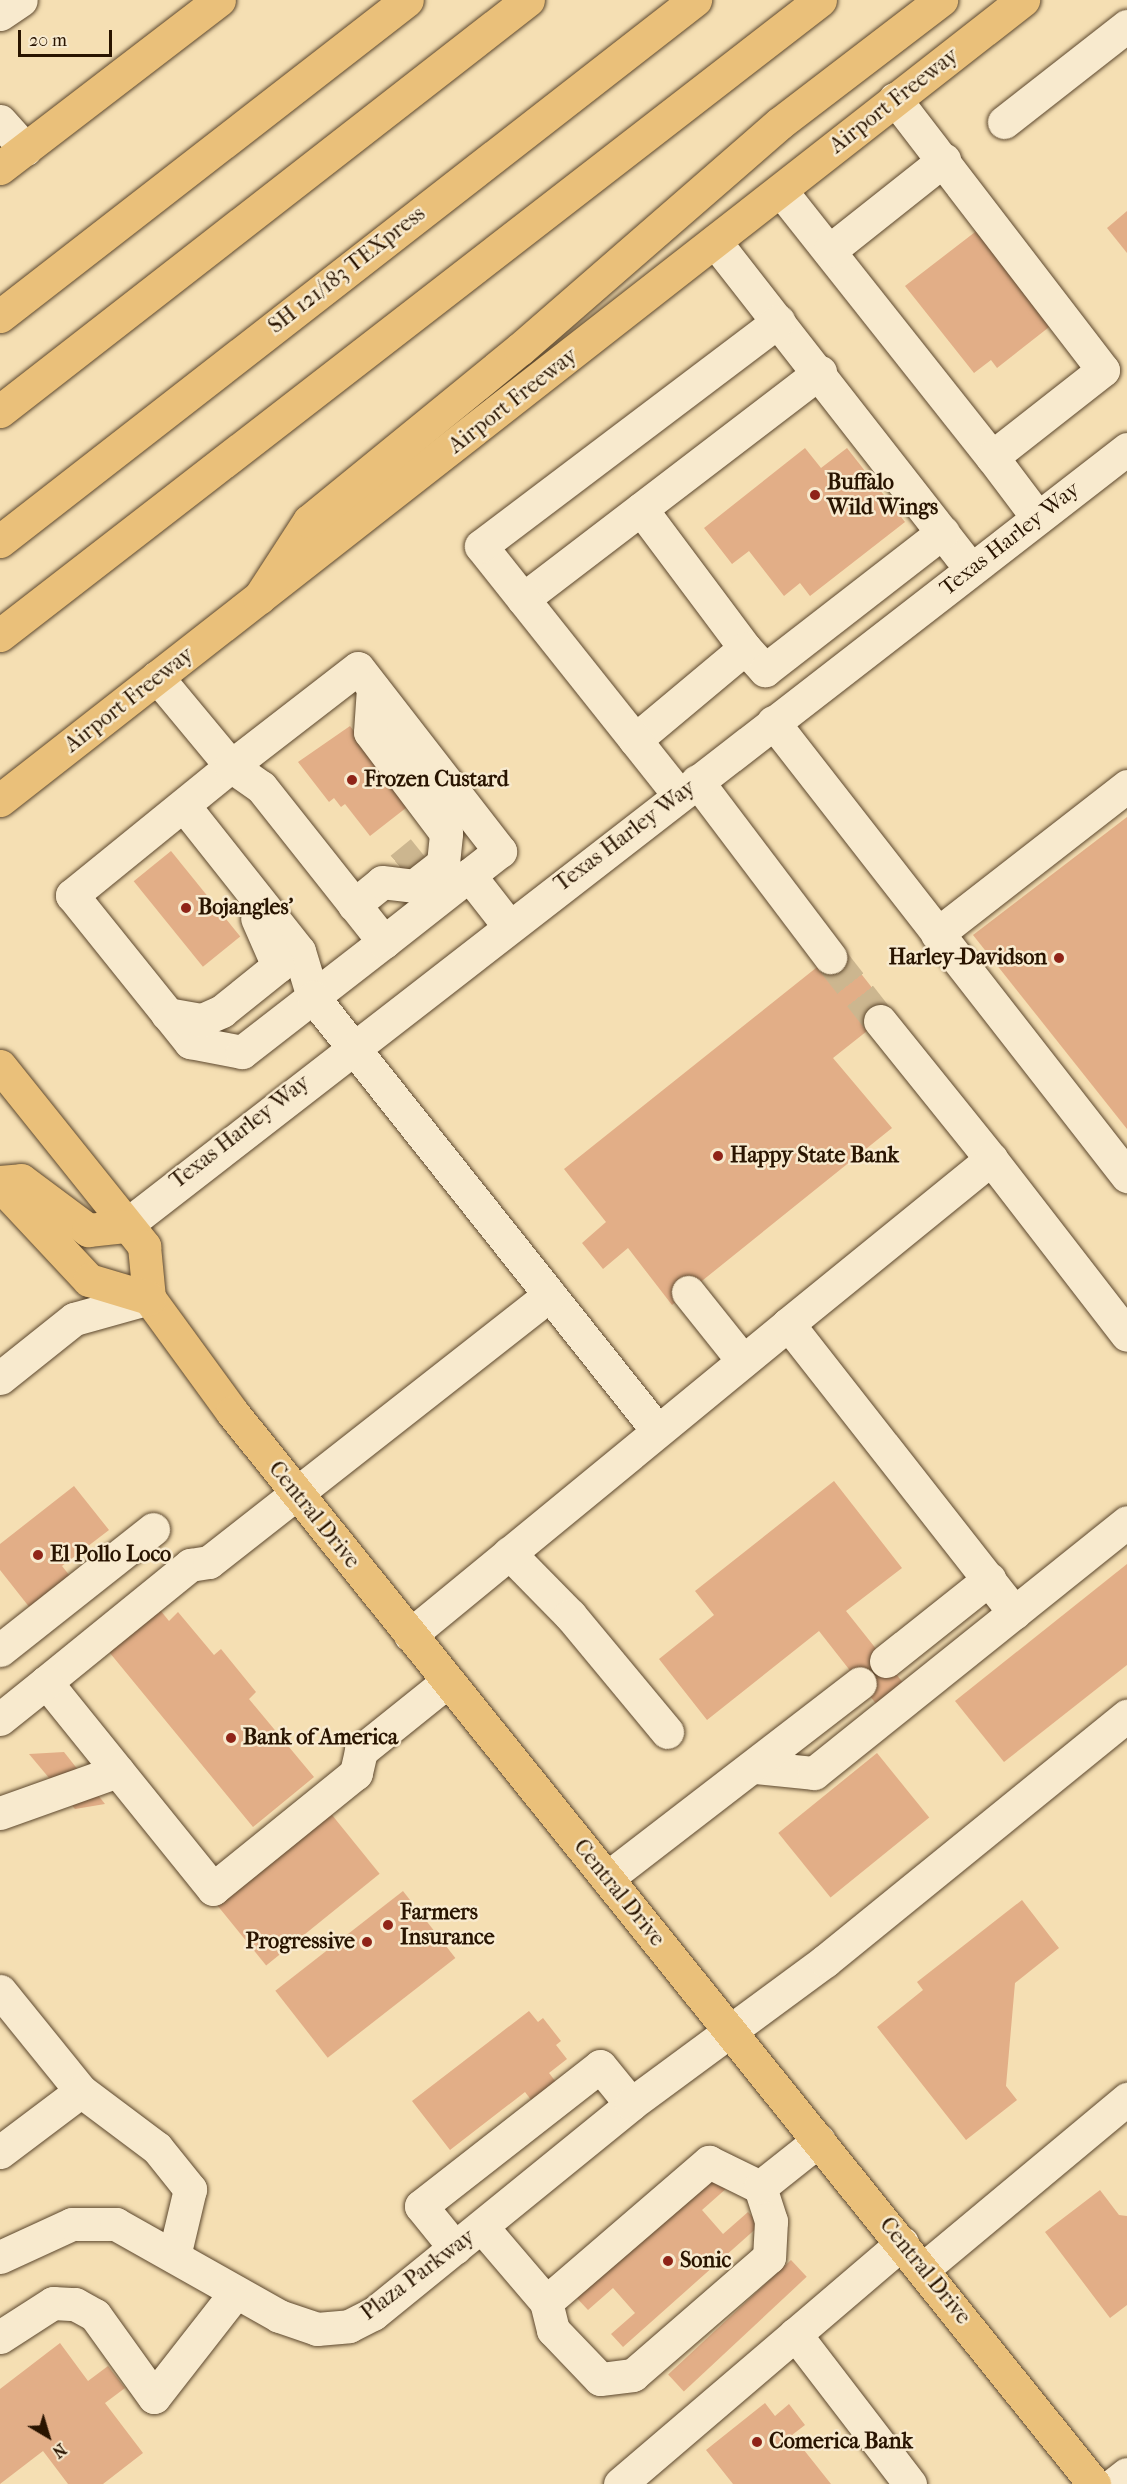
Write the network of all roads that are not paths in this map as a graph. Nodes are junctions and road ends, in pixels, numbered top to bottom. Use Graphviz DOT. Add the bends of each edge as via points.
graph roads {
  1 [pos="21,0"];
  2 [pos="219,0"];
  3 [pos="407,0"];
  4 [pos="528,0"];
  5 [pos="695,0"];
  6 [pos="820,0"];
  7 [pos="941,0"];
  8 [pos="1023,0"];
  9 [pos="0,14"];
  10 [pos="1127,26"];
  11 [pos="895,99"];
  12 [pos="0,121"];
  13 [pos="1004,122"];
  14 [pos="13,159"];
  15 [pos="944,160"];
  16 [pos="781,191"];
  17 [pos="716,243"];
  18 [pos="828,251"];
  19 [pos="0,316"];
  20 [pos="779,321"];
  21 [pos="820,372"];
  22 [pos="0,411"];
  23 [pos="1127,449"];
  24 [pos="992,457"];
  25 [pos="641,508"];
  26 [pos="1038,518"];
  27 [pos="943,532"];
  28 [pos="0,541"];
  29 [pos="971,569"];
  30 [pos="259,598"];
  31 [pos="523,599"];
  32 [pos="0,635"];
  33 [pos="746,648"];
  34 [pos="157,677"];
  35 [pos="373,688"];
  36 [pos="773,722"];
  37 [pos="634,740"];
  38 [pos="231,766"];
  39 [pos="1127,786"];
  40 [pos="688,788"];
  41 [pos="4,794"];
  42 [pos="184,806"];
  43 [pos="206,833"];
  44 [pos="468,875"];
  45 [pos="354,905"];
  46 [pos="508,925"];
  47 [pos="937,934"];
  48 [pos="384,942"];
  49 [pos="830,957"];
  50 [pos="313,997"];
  51 [pos="167,1014"];
  52 [pos="880,1021"];
  53 [pos="352,1046"];
  54 [pos="0,1066"];
  55 [pos="991,1160"];
  56 [pos="1127,1176"];
  57 [pos="0,1183"];
  58 [pos="125,1226"];
  59 [pos="688,1292"];
  60 [pos="550,1294"];
  61 [pos="149,1298"];
  62 [pos="788,1324"];
  63 [pos="1127,1335"];
  64 [pos="743,1361"];
  65 [pos="0,1378"];
  66 [pos="658,1431"];
  67 [pos="296,1494"];
  68 [pos="1127,1522"];
  69 [pos="153,1529"];
  70 [pos="509,1553"];
  71 [pos="989,1580"];
  72 [pos="1015,1613"];
  73 [pos="411,1635"];
  74 [pos="0,1650"];
  75 [pos="886,1661"];
  76 [pos="447,1681"];
  77 [pos="46,1682"];
  78 [pos="860,1683"];
  79 [pos="1127,1716"];
  80 [pos="0,1719"];
  81 [pos="667,1732"];
  82 [pos="755,1767"];
  83 [pos="118,1772"];
  84 [pos="0,1813"];
  85 [pos="607,1878"];
  86 [pos="0,1991"];
  87 [pos="730,2031"];
  88 [pos="81,2091"];
  89 [pos="1127,2099"];
  90 [pos="631,2103"];
  91 [pos="819,2140"];
  92 [pos="0,2152"];
  93 [pos="760,2187"];
  94 [pos="482,2226"];
  95 [pos="902,2243"];
  96 [pos="455,2248"];
  97 [pos="174,2256"];
  98 [pos="0,2257"];
  99 [pos="923,2269"];
  100 [pos="236,2292"];
  101 [pos="546,2302"];
  102 [pos="795,2334"];
  103 [pos="0,2337"];
  104 [pos="1127,2474"];
  105 [pos="620,2484"];
  106 [pos="910,2484"];
  107 [pos="1094,2484"];
  108 [pos="1114,2484"];
  1 -- 9 [label="street"];
  2 -- 14 [label="main road"];
  3 -- 19 [label="main road"];
  4 -- 22 [label="main road"];
  5 -- 28 [label="main road, SH 121/183 TEXpress"];
  6 -- 32 [label="main road"];
  7 -- 30 [label="main road" via="780,123 520,349 309,521"];
  8 -- 11 [label="main road, Airport Freeway"];
  10 -- 13 [label="street"];
  11 -- 15 [label="street"];
  11 -- 16 [label="main road, Airport Freeway"];
  12 -- 14 [label="street"];
  15 -- 18 [label="street"];
  15 -- 24 [label="street" via="1103,370"];
  16 -- 17 [label="main road, Airport Freeway"];
  16 -- 18 [label="street"];
  17 -- 20 [label="street"];
  17 -- 30 [label="main road, Airport Freeway"];
  18 -- 24 [label="street"];
  20 -- 21 [label="street"];
  20 -- 31 [label="street" via="481,546"];
  21 -- 25 [label="street"];
  21 -- 27 [label="street"];
  23 -- 26 [label="street, Texas Harley Way"];
  24 -- 26 [label="street"];
  25 -- 31 [label="street"];
  25 -- 33 [label="street"];
  26 -- 29 [label="street, Texas Harley Way"];
  27 -- 29 [label="street"];
  27 -- 33 [label="street" via="765,670"];
  29 -- 36 [label="street, Texas Harley Way"];
  30 -- 34 [label="main road, Airport Freeway"];
  31 -- 37 [label="street"];
  33 -- 37 [label="street"];
  34 -- 38 [label="street"];
  34 -- 41 [label="main road, Airport Freeway"];
  35 -- 38 [label="street" via="358,668"];
  35 -- 44 [label="street" via="500,851"];
  35 -- 45 [label="street" via="370,732 413,859"];
  36 -- 40 [label="street, Texas Harley Way"];
  36 -- 47 [label="street"];
  37 -- 40 [label="street"];
  38 -- 42 [label="street"];
  38 -- 45 [label="street" via="261,787"];
  39 -- 47 [label="street"];
  40 -- 46 [label="street, Texas Harley Way"];
  40 -- 49 [label="street"];
  42 -- 43 [label="street"];
  42 -- 51 [label="street" via="72,896"];
  43 -- 50 [label="street" via="299,951"];
  43 -- 51 [label="street" via="213,860 266,930 278,966 222,1011 202,1020"];
  44 -- 46 [label="street"];
  44 -- 48 [label="street"];
  45 -- 48 [label="street"];
  46 -- 53 [label="street, Texas Harley Way"];
  47 -- 56 [label="street"];
  48 -- 50 [label="street"];
  50 -- 51 [label="street" via="243,1052 190,1042"];
  50 -- 53 [label="street"];
  52 -- 55 [label="street"];
  53 -- 58 [label="street, Texas Harley Way"];
  53 -- 60 [label="street"];
  54 -- 58 [label="main road"];
  55 -- 62 [label="street"];
  55 -- 63 [label="street"];
  57 -- 58 [label="main road" via="21,1180 88,1230"];
  57 -- 61 [label="main road" via="89,1280"];
  58 -- 61 [label="main road" via="144,1246"];
  59 -- 64 [label="street"];
  60 -- 66 [label="street"];
  60 -- 67 [label="street"];
  61 -- 65 [label="street" via="74,1320"];
  61 -- 67 [label="main road, Central Drive"];
  62 -- 64 [label="street"];
  62 -- 71 [label="street"];
  64 -- 66 [label="street"];
  66 -- 70 [label="street"];
  67 -- 73 [label="main road, Central Drive"];
  67 -- 77 [label="street" via="209,1562 190,1565"];
  68 -- 72 [label="street"];
  69 -- 74 [label="street"];
  70 -- 73 [label="street"];
  70 -- 81 [label="street" via="570,1616"];
  71 -- 72 [label="street"];
  71 -- 75 [label="street"];
  72 -- 82 [label="street" via="814,1773"];
  73 -- 76 [label="main road, Central Drive"];
  76 -- 83 [label="street" via="361,1751 356,1773 213,1889"];
  76 -- 85 [label="main road, Central Drive"];
  77 -- 80 [label="street"];
  77 -- 83 [label="street"];
  78 -- 82 [label="street"];
  79 -- 87 [label="street, Plaza Parkway"];
  82 -- 85 [label="street"];
  83 -- 84 [label="street"];
  85 -- 87 [label="main road, Central Drive"];
  86 -- 88 [label="street"];
  87 -- 90 [label="street, Plaza Parkway"];
  87 -- 91 [label="main road, Central Drive"];
  88 -- 92 [label="street"];
  88 -- 97 [label="street" via="157,2148 189,2189"];
  89 -- 99 [label="street"];
  90 -- 94 [label="street, Plaza Parkway"];
  90 -- 96 [label="street" via="600,2066 422,2206"];
  91 -- 93 [label="street"];
  91 -- 95 [label="main road, Central Drive"];
  93 -- 101 [label="street" via="709,2163"];
  93 -- 101 [label="street" via="771,2221 769,2257 633,2375 600,2379 553,2330"];
  94 -- 96 [label="street, Plaza Parkway"];
  94 -- 101 [label="street"];
  95 -- 99 [label="main road, Central Drive"];
  95 -- 102 [label="street"];
  96 -- 100 [label="street, Plaza Parkway" via="373,2314 349,2326 316,2329"];
  97 -- 98 [label="street, Plaza Parkway" via="116,2224 72,2224"];
  97 -- 100 [label="street, Plaza Parkway"];
  99 -- 107 [label="main road, Central Drive"];
  100 -- 103 [label="street" via="154,2397 95,2315 75,2304 53,2303"];
  102 -- 105 [label="street"];
  102 -- 106 [label="street"];
  104 -- 108 [label="street"];
}
